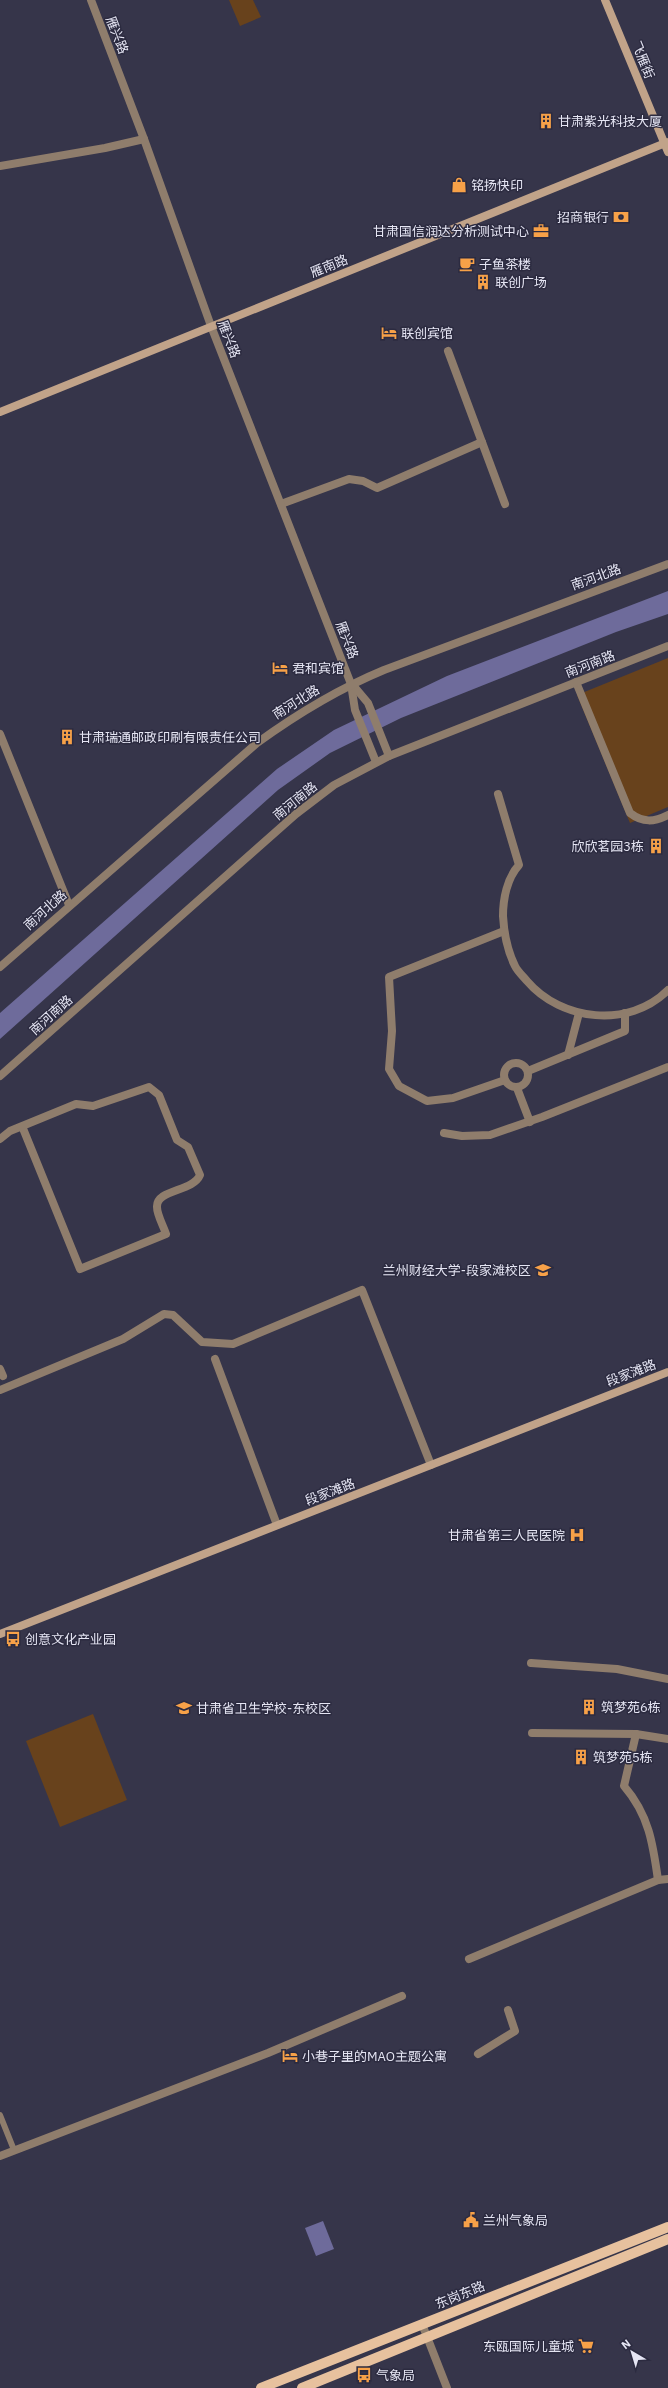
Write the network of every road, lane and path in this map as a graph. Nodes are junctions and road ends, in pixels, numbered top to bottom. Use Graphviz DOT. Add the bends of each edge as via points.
graph roads {
  1 [pos="91,0"];
  2 [pos="606,0"];
  3 [pos="144,139"];
  4 [pos="666,142"];
  5 [pos="668,152"];
  6 [pos="0,166"];
  7 [pos="211,326"];
  8 [pos="448,351"];
  9 [pos="0,412"];
  10 [pos="482,442"];
  11 [pos="281,504"];
  12 [pos="506,504"];
  13 [pos="668,564"];
  14 [pos="668,646"];
  15 [pos="576,682"];
  16 [pos="351,684"];
  17 [pos="0,734"];
  18 [pos="389,756"];
  19 [pos="376,762"];
  20 [pos="498,794"];
  21 [pos="668,815"];
  22 [pos="69,905"];
  23 [pos="504,931"];
  24 [pos="0,967"];
  25 [pos="668,990"];
  26 [pos="579,1013"];
  27 [pos="625,1013"];
  28 [pos="568,1055"];
  29 [pos="668,1067"];
  30 [pos="528,1071"];
  31 [pos="0,1076"];
  32 [pos="505,1080"];
  33 [pos="517,1088"];
  34 [pos="530,1122"];
  35 [pos="22,1126"];
  36 [pos="444,1133"];
  37 [pos="0,1139"];
  38 [pos="215,1359"];
  39 [pos="668,1372"];
  40 [pos="0,1390"];
  41 [pos="431,1465"];
  42 [pos="276,1525"];
  43 [pos="0,1634"];
  44 [pos="531,1663"];
  45 [pos="668,1679"];
  46 [pos="532,1733"];
  47 [pos="636,1734"];
  48 [pos="668,1739"];
  49 [pos="668,1879"];
  50 [pos="658,1880"];
  51 [pos="469,1959"];
  52 [pos="402,1996"];
  53 [pos="508,2010"];
  54 [pos="478,2054"];
  55 [pos="0,2115"];
  56 [pos="14,2150"];
  57 [pos="0,2156"];
  58 [pos="668,2227"];
  59 [pos="668,2239"];
  60 [pos="422,2324"];
  61 [pos="427,2338"];
  62 [pos="261,2388"];
  63 [pos="302,2388"];
  64 [pos="447,2388"];
  1 -- 3 [label="street, 雁兴路"];
  2 -- 4 [label="main road, 飞雁街"];
  3 -- 6 [label="street"];
  3 -- 7 [label="street, 雁兴路"];
  4 -- 5 [label="main road, 飞雁街"];
  4 -- 7 [label="main road, 雁南路"];
  7 -- 9 [label="main road, 雁南路"];
  7 -- 11 [label="street, 雁兴路"];
  8 -- 10 [label="street"];
  10 -- 11 [label="street" via="377,488 363,481 349,479"];
  10 -- 12 [label="street"];
  11 -- 16 [label="street, 雁兴路"];
  13 -- 16 [label="street, 南河北路"];
  14 -- 15 [label="street, 南河南路"];
  15 -- 18 [label="street, 南河南路"];
  15 -- 21 [label="street" via="630,813 636,818 652,821"];
  16 -- 18 [label="street" via="368,703"];
  16 -- 19 [label="street" via="355,710"];
  16 -- 22 [label="street, 南河北路" via="294,716 256,743"];
  17 -- 22 [label="street"];
  18 -- 19 [label="street, 南河南路"];
  19 -- 31 [label="street, 南河南路" via="334,785 296,814"];
  20 -- 23 [label="street" via="519,865 513,872 503,904"];
  22 -- 24 [label="street, 南河北路"];
  23 -- 26 [label="street" via="516,968 537,993 565,1010"];
  23 -- 32 [label="street" via="389,977 392,1031 388,1059 393,1079 399,1086 427,1101 453,1098"];
  25 -- 27 [label="street" via="660,998"];
  26 -- 27 [label="street" via="597,1017"];
  26 -- 28 [label="street"];
  27 -- 28 [label="street" via="625,1031"];
  28 -- 30 [label="street"];
  29 -- 34 [label="street"];
  30 -- 32 [label="street" via="523,1065 512,1064 506,1068"];
  30 -- 33 [label="street" via="527,1082"];
  32 -- 33 [label="street" via="510,1086"];
  33 -- 34 [label="street"];
  34 -- 36 [label="street" via="490,1135 462,1136"];
  35 -- 35 [label="street" via="76,1104 93,1106 149,1087 159,1095 177,1140 188,1147 200,1175 193,1184 162,1196 158,1201 157,1208 166,1234 80,1268"];
  35 -- 37 [label="street"];
  38 -- 42 [label="street"];
  39 -- 41 [label="main road, 段家滩路"];
  40 -- 41 [label="street" via="123,1339 164,1314 173,1315 202,1342 233,1344 362,1290"];
  41 -- 42 [label="main road, 段家滩路"];
  42 -- 43 [label="main road, 段家滩路"];
  44 -- 45 [label="street" via="617,1669"];
  46 -- 47 [label="street"];
  47 -- 48 [label="street"];
  47 -- 50 [label="street" via="624,1786 637,1801 652,1836"];
  49 -- 50 [label="street"];
  50 -- 51 [label="street"];
  52 -- 56 [label="street" via="268,2053"];
  53 -- 54 [label="street" via="515,2031"];
  55 -- 56 [label="street"];
  56 -- 57 [label="street"];
  58 -- 60 [label="main road, 东岗东路"];
  59 -- 61 [label="main road, 东岗东路"];
  60 -- 61 [label="street"];
  60 -- 62 [label="main road, 东岗东路"];
  61 -- 63 [label="main road, 东岗东路"];
  61 -- 64 [label="street"];
}
